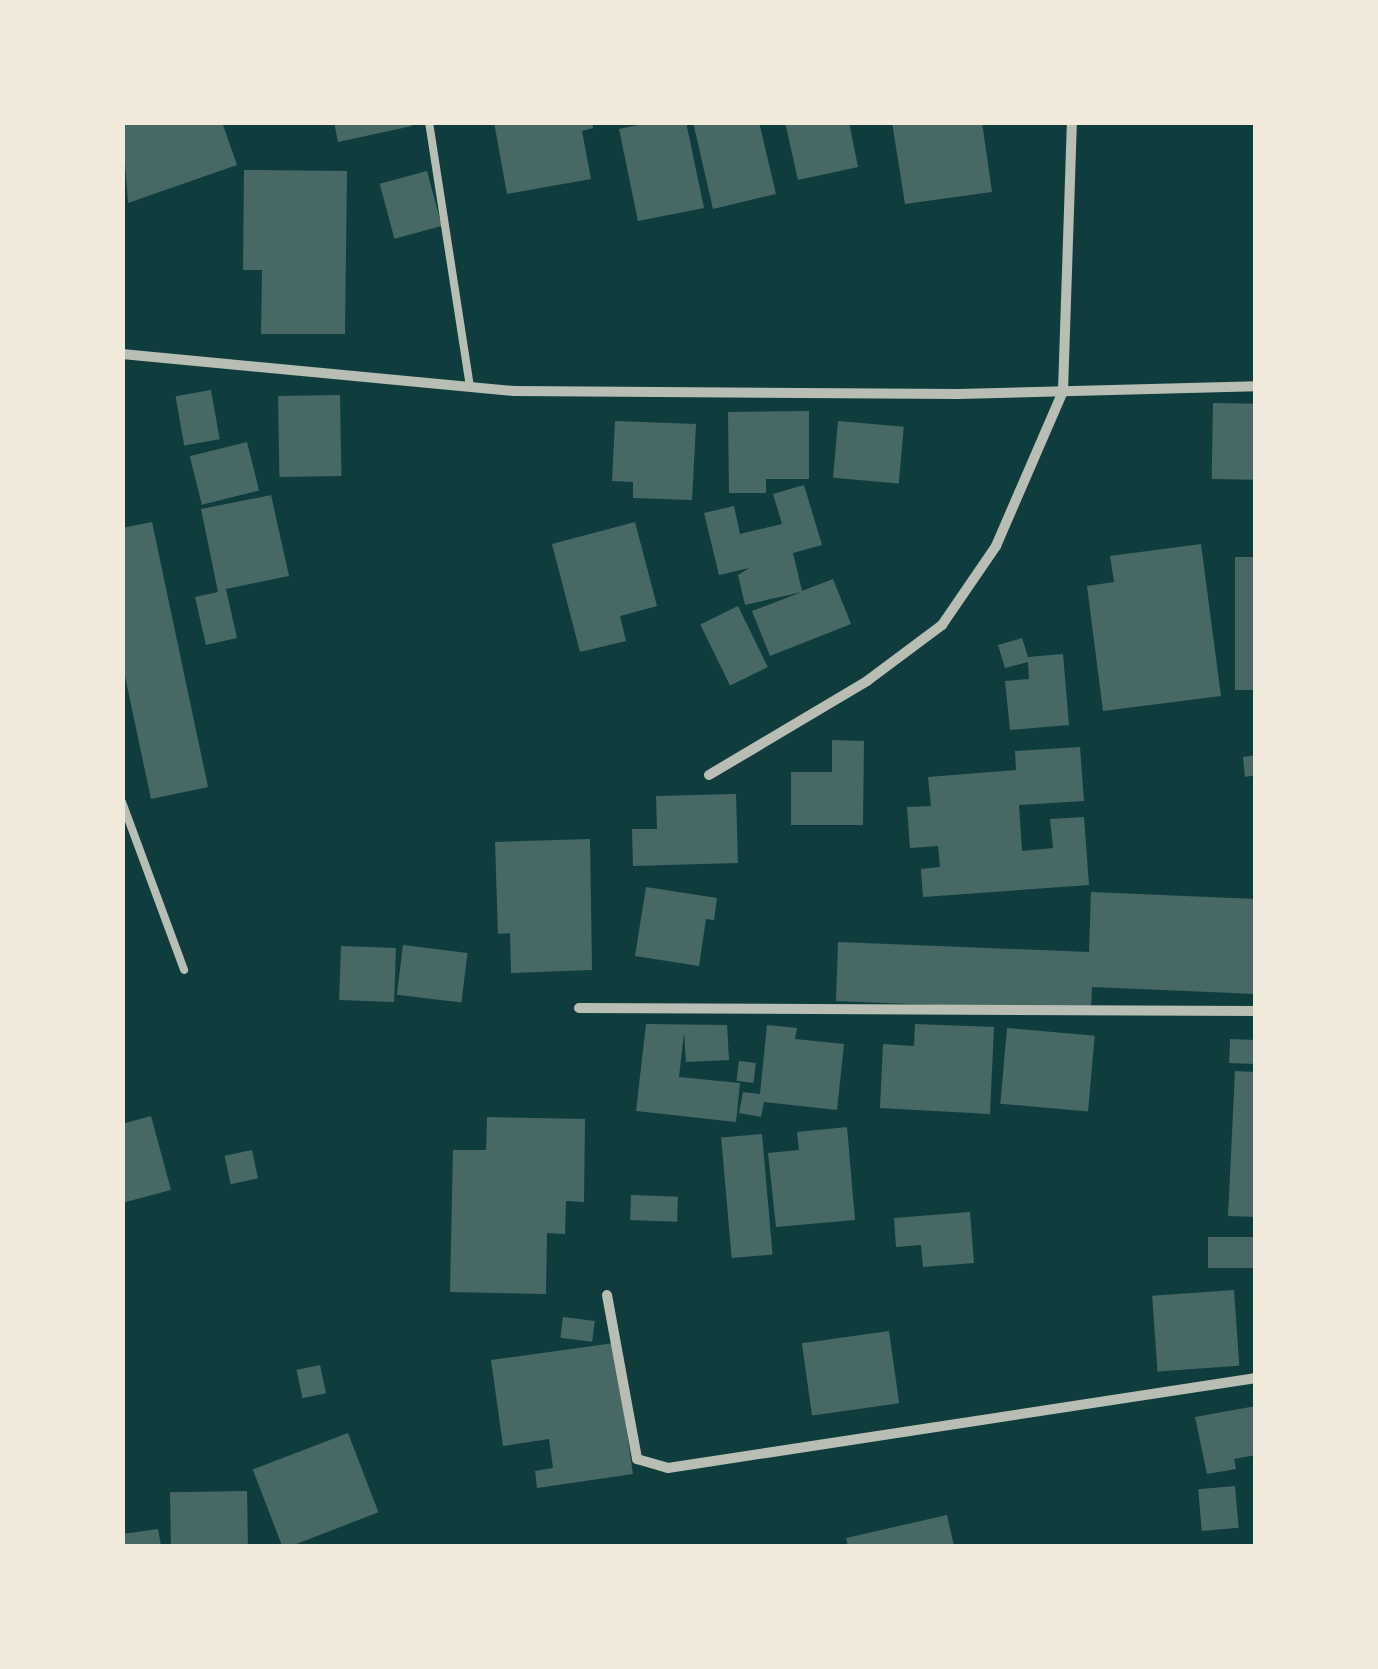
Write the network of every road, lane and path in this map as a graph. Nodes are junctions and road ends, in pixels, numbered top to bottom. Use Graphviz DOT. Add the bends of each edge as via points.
graph roads {
  1 [pos="430,122"];
  2 [pos="1072,122"];
  3 [pos="122,354"];
  4 [pos="1256,386"];
  5 [pos="470,387"];
  6 [pos="1063,391"];
  7 [pos="709,776"];
  8 [pos="122,802"];
  9 [pos="184,970"];
  10 [pos="579,1008"];
  11 [pos="1256,1011"];
  12 [pos="607,1295"];
  13 [pos="1256,1378"];
  1 -- 5 [label="lane"];
  2 -- 6 [label="street"];
  3 -- 5 [label="street"];
  4 -- 6 [label="street"];
  5 -- 6 [label="street"];
  6 -- 7 [label="street" via="996,546 942,625 867,681"];
  8 -- 9 [label="lane"];
  10 -- 11 [label="street"];
  12 -- 13 [label="street" via="637,1460 668,1468"];
}
